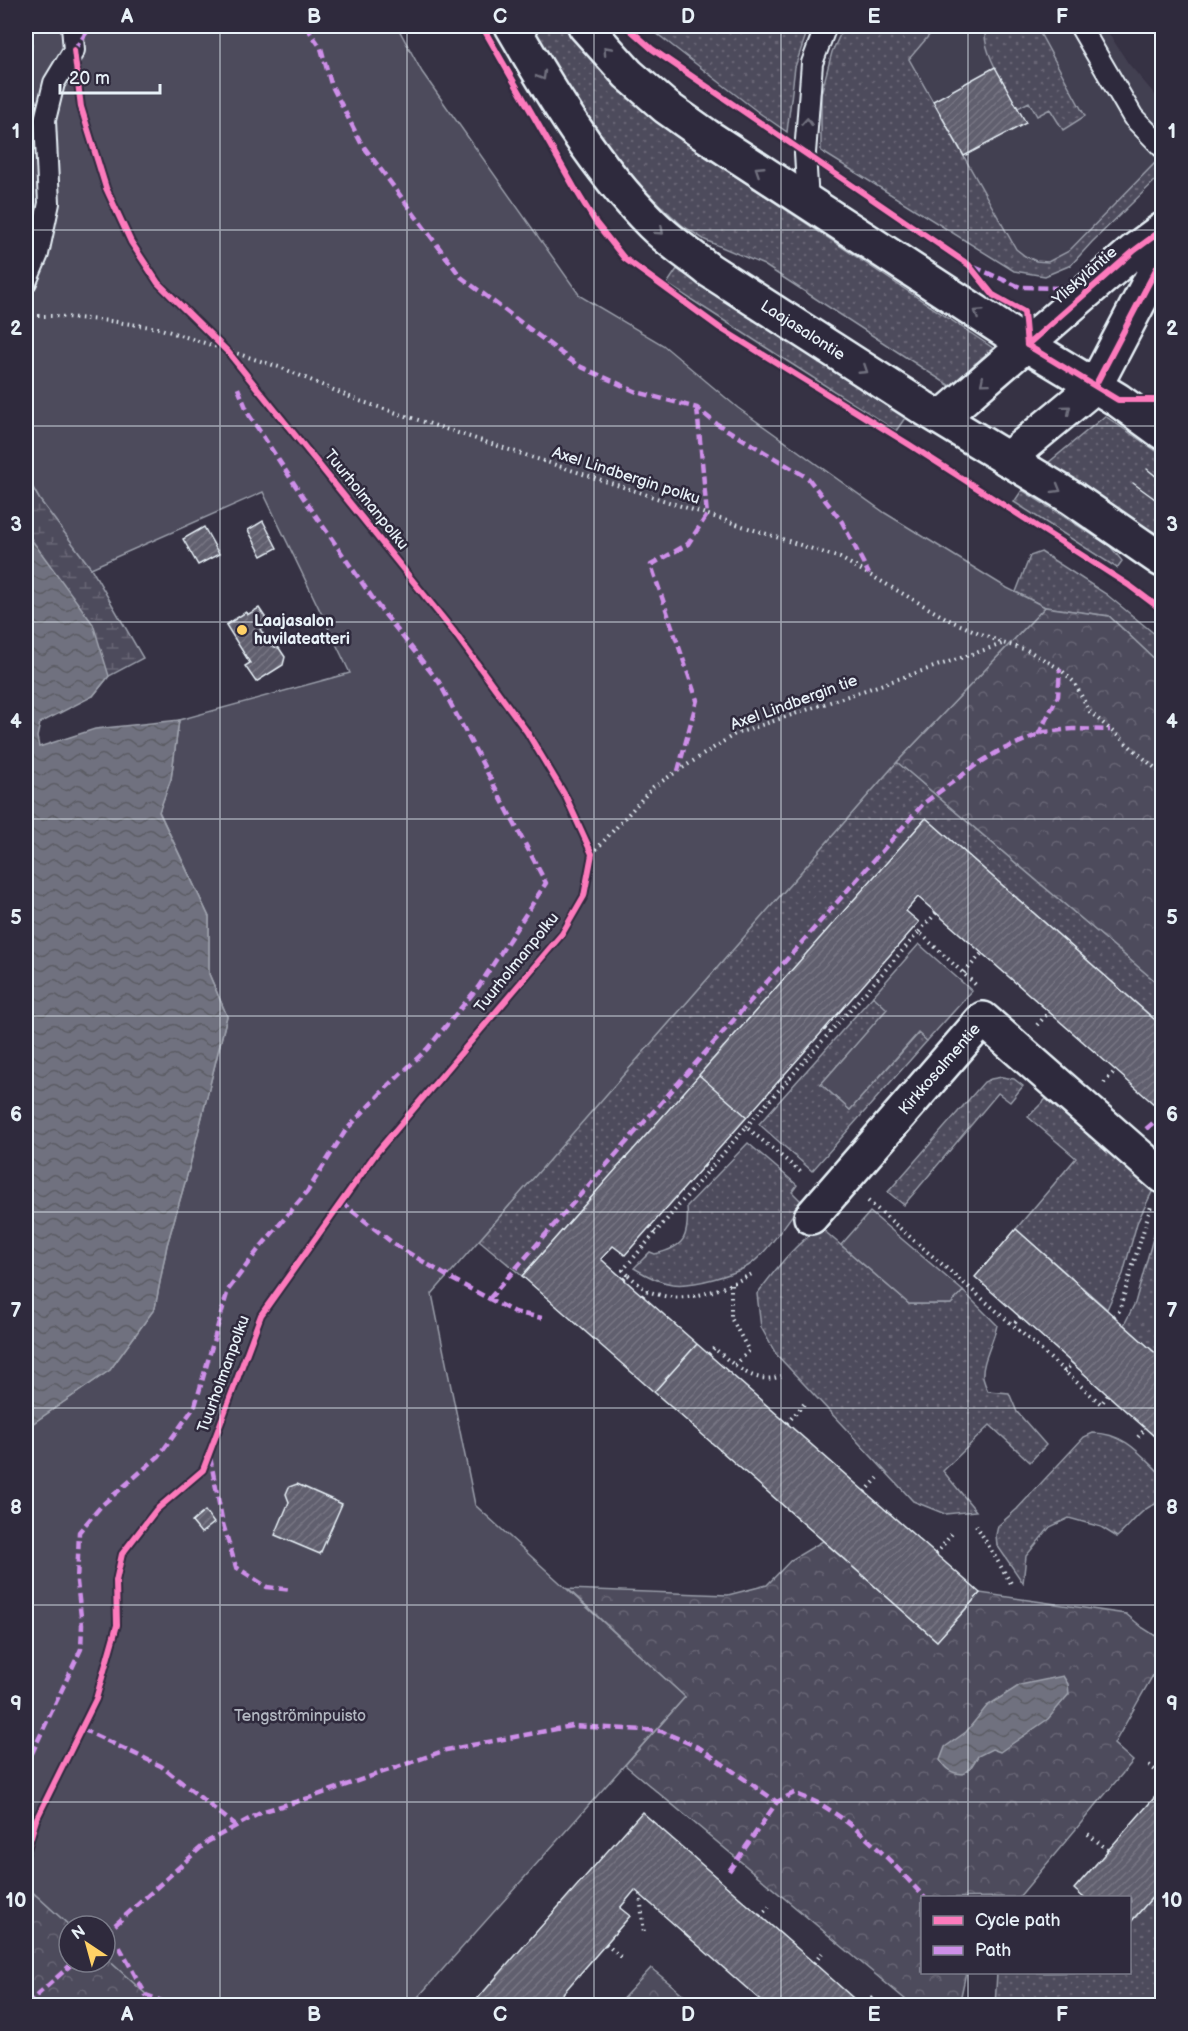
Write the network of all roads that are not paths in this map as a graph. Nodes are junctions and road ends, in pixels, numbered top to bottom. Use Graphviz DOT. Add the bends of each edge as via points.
graph roads {
  1 [pos="72,26"];
  2 [pos="512,26"];
  3 [pos="585,26"];
  4 [pos="826,26"];
  5 [pos="1080,26"];
  6 [pos="1162,147"];
  7 [pos="808,202"];
  8 [pos="1162,230"];
  9 [pos="1162,258"];
  10 [pos="26,282"];
  11 [pos="1027,345"];
  12 [pos="1095,386"];
  13 [pos="940,418"];
  14 [pos="1162,432"];
  15 [pos="1007,459"];
  16 [pos="1162,560"];
  17 [pos="1158,1189"];
  18 [pos="827,1197"];
  1 -- 10 [label="lane" via="74,50 54,82 45,120 49,203 38,254"];
  2 -- 13 [label="main road, Laajasalontie, one-way" via="549,89 602,165 653,225 709,270"];
  7 -- 3 [label="main road, one-way" via="666,106 628,74"];
  7 -- 4 [label="lane, one-way" via="805,153 812,63"];
  5 -- 6 [label="lane" via="1133,117"];
  11 -- 7 [label="main road, one-way"];
  8 -- 11 [label="main road, Yliskyläntie"];
  9 -- 12 [label="main road"];
  11 -- 12 [label="main road"];
  11 -- 13 [label="main road, Yliskyläntie, one-way"];
  12 -- 14 [label="main road"];
  15 -- 12 [label="main road, one-way"];
  13 -- 15 [label="main road, Laajasalontie"];
  15 -- 16 [label="main road, Laajasalontie, one-way"];
  17 -- 18 [label="main road, Kirkkosalmentie" via="983,1019"];
}
